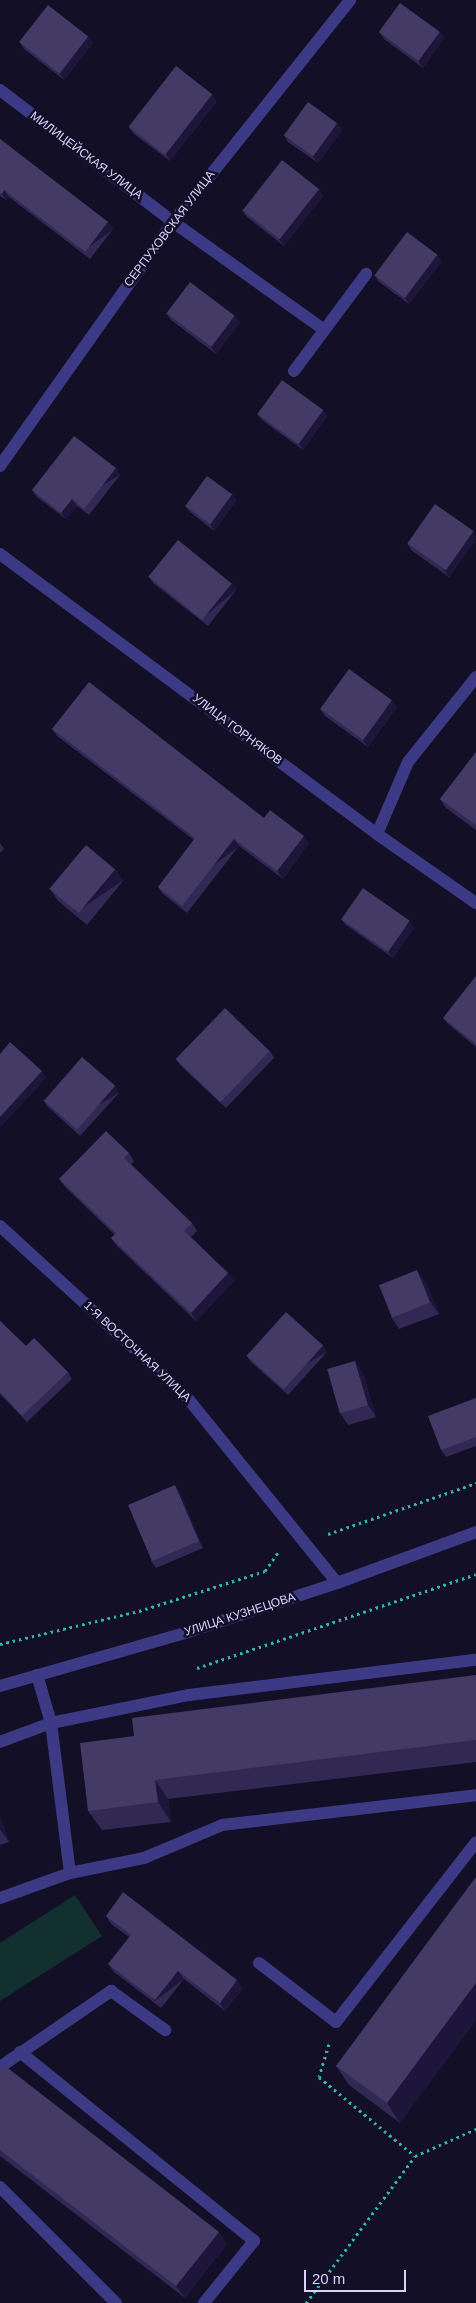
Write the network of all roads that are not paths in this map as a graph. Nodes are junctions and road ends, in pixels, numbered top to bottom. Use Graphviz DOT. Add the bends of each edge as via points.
graph roads {
  1 [pos="350,0"];
  2 [pos="0,90"];
  3 [pos="173,222"];
  4 [pos="366,274"];
  5 [pos="323,329"];
  6 [pos="294,370"];
  7 [pos="0,466"];
  8 [pos="0,554"];
  9 [pos="476,678"];
  10 [pos="377,834"];
  11 [pos="476,902"];
  12 [pos="0,1226"];
  13 [pos="476,1532"];
  14 [pos="337,1583"];
  15 [pos="476,1660"];
  16 [pos="37,1675"];
  17 [pos="0,1686"];
  18 [pos="51,1723"];
  19 [pos="0,1742"];
  20 [pos="476,1795"];
  21 [pos="476,1842"];
  22 [pos="70,1873"];
  23 [pos="0,1898"];
  24 [pos="259,1963"];
  25 [pos="165,2030"];
  26 [pos="20,2052"];
  27 [pos="0,2067"];
  28 [pos="0,2186"];
  29 [pos="116,2303"];
  30 [pos="204,2303"];
  1 -- 3 [label="street, СЕРПУХОВСКАЯ УЛИЦА"];
  2 -- 3 [label="street, МИЛИЦЕЙСКАЯ УЛИЦА"];
  3 -- 5 [label="street, МИЛИЦЕЙСКАЯ УЛИЦА"];
  3 -- 7 [label="street, СЕРПУХОВСКАЯ УЛИЦА"];
  4 -- 5 [label="street"];
  5 -- 6 [label="street"];
  8 -- 10 [label="street, УЛИЦА ГОРНЯКОВ"];
  9 -- 10 [label="street" via="408,762"];
  10 -- 11 [label="street, УЛИЦА ГОРНЯКОВ"];
  12 -- 14 [label="street, 1-Я ВОСТОЧНАЯ УЛИЦА" via="185,1395"];
  13 -- 14 [label="street, УЛИЦА КУЗНЕЦОВА"];
  14 -- 16 [label="street, УЛИЦА КУЗНЕЦОВА" via="188,1632"];
  15 -- 18 [label="street" via="189,1695"];
  16 -- 17 [label="street, УЛИЦА КУЗНЕЦОВА"];
  16 -- 18 [label="street"];
  18 -- 19 [label="street"];
  18 -- 22 [label="street"];
  20 -- 22 [label="street" via="222,1825 144,1858"];
  21 -- 24 [label="street" via="336,2022"];
  22 -- 23 [label="street"];
  25 -- 26 [label="street" via="111,1991"];
  26 -- 27 [label="street"];
  26 -- 30 [label="street" via="254,2241"];
  28 -- 29 [label="street"];
}
